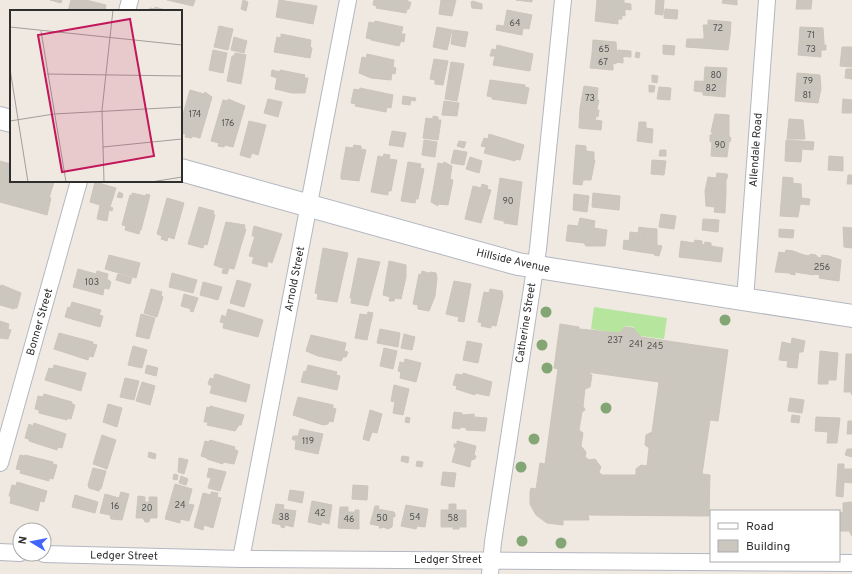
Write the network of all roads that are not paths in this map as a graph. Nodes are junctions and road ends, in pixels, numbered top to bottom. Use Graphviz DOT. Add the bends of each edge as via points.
graph roads {
  1 [pos="130,0"];
  2 [pos="348,0"];
  3 [pos="563,0"];
  4 [pos="767,0"];
  5 [pos="127,10"];
  6 [pos="0,118"];
  7 [pos="10,121"];
  8 [pos="182,170"];
  9 [pos="79,182"];
  10 [pos="309,206"];
  11 [pos="535,268"];
  12 [pos="745,300"];
  13 [pos="852,316"];
  14 [pos="0,463"];
  15 [pos="0,552"];
  16 [pos="12,553"];
  17 [pos="52,554"];
  18 [pos="241,558"];
  19 [pos="852,563"];
  20 [pos="491,567"];
  1 -- 5 [label="street"];
  2 -- 10 [label="street, Arnold Street"];
  3 -- 11 [label="street, Catherine Street"];
  4 -- 12 [label="street, Allendale Road"];
  6 -- 7 [label="street"];
  8 -- 10 [label="street, Hillside Avenue"];
  9 -- 14 [label="street, Bonner Street"];
  10 -- 11 [label="street, Hillside Avenue"];
  10 -- 18 [label="street, Arnold Street"];
  11 -- 12 [label="street, Hillside Avenue"];
  11 -- 20 [label="street, Catherine Street"];
  12 -- 13 [label="street, Hillside Avenue"];
  15 -- 16 [label="street"];
  17 -- 18 [label="street, Ledger Street"];
  18 -- 20 [label="street, Ledger Street"];
  19 -- 20 [label="street, Ledger Street"];
}
